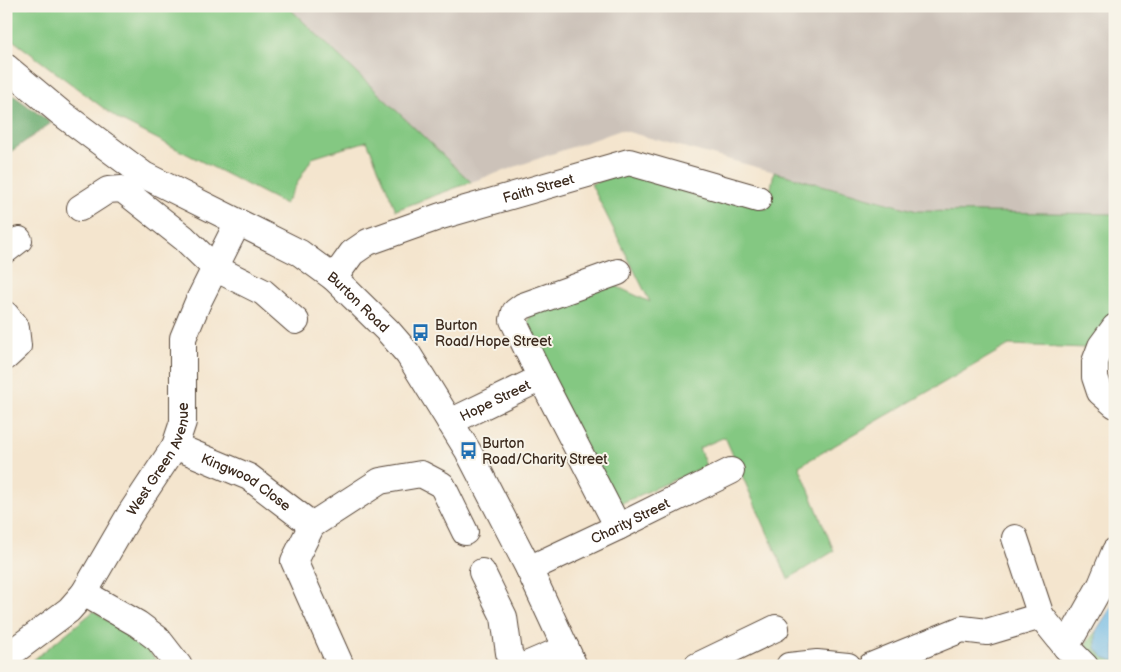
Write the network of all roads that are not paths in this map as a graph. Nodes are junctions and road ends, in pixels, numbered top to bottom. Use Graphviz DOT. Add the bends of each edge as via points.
graph roads {
  1 [pos="6,67"];
  2 [pos="758,199"];
  3 [pos="80,208"];
  4 [pos="238,222"];
  5 [pos="215,268"];
  6 [pos="618,272"];
  7 [pos="334,278"];
  8 [pos="6,315"];
  9 [pos="296,321"];
  10 [pos="1115,327"];
  11 [pos="6,357"];
  12 [pos="541,378"];
  13 [pos="1115,405"];
  14 [pos="450,422"];
  15 [pos="175,446"];
  16 [pos="731,471"];
  17 [pos="312,525"];
  18 [pos="618,527"];
  19 [pos="465,532"];
  20 [pos="1016,538"];
  21 [pos="1115,551"];
  22 [pos="529,569"];
  23 [pos="482,572"];
  24 [pos="84,593"];
  25 [pos="1041,616"];
  26 [pos="776,628"];
  27 [pos="1066,647"];
  28 [pos="6,657"];
  29 [pos="570,657"];
  30 [pos="735,659"];
  31 [pos="179,666"];
  32 [pos="341,666"];
  33 [pos="515,666"];
  34 [pos="524,666"];
  35 [pos="697,666"];
  36 [pos="789,666"];
  37 [pos="848,666"];
  38 [pos="871,666"];
  39 [pos="1086,666"];
  1 -- 4 [label="street, Burton Road" via="61,114 144,175"];
  2 -- 7 [label="street, Faith Street" via="629,162 441,216 368,242 352,253"];
  3 -- 5 [label="street" via="108,190 122,189 184,238"];
  4 -- 5 [label="street, West Green Avenue"];
  4 -- 7 [label="street, Burton Road" via="300,253"];
  5 -- 9 [label="street" via="262,292"];
  5 -- 15 [label="street, West Green Avenue" via="183,338 183,422"];
  6 -- 12 [label="street" via="522,306 515,312 513,320"];
  7 -- 14 [label="street, Burton Road" via="408,354"];
  8 -- 11 [label="street" via="16,328 18,346"];
  10 -- 13 [label="street" via="1100,346 1095,362 1100,392"];
  12 -- 14 [label="street, Hope Street"];
  12 -- 18 [label="street"];
  14 -- 22 [label="street, Burton Road"];
  15 -- 17 [label="street, Kingwood Close" via="249,477"];
  15 -- 24 [label="street, West Green Avenue"];
  16 -- 18 [label="street, Charity Street"];
  17 -- 19 [label="street" via="380,481 421,474 442,485"];
  17 -- 32 [label="street" via="294,561"];
  18 -- 22 [label="street, Charity Street"];
  20 -- 25 [label="street"];
  21 -- 27 [label="street" via="1101,585"];
  22 -- 29 [label="street, Burton Road"];
  23 -- 33 [label="street" via="504,616 509,653"];
  24 -- 28 [label="street, West Green Avenue" via="69,610"];
  24 -- 31 [label="street" via="158,639"];
  25 -- 27 [label="street"];
  25 -- 38 [label="street" via="987,632 962,629"];
  26 -- 30 [label="street"];
  27 -- 39 [label="street"];
  29 -- 34 [label="street"];
  30 -- 35 [label="street"];
  36 -- 37 [label="street" via="817,663"];
}
